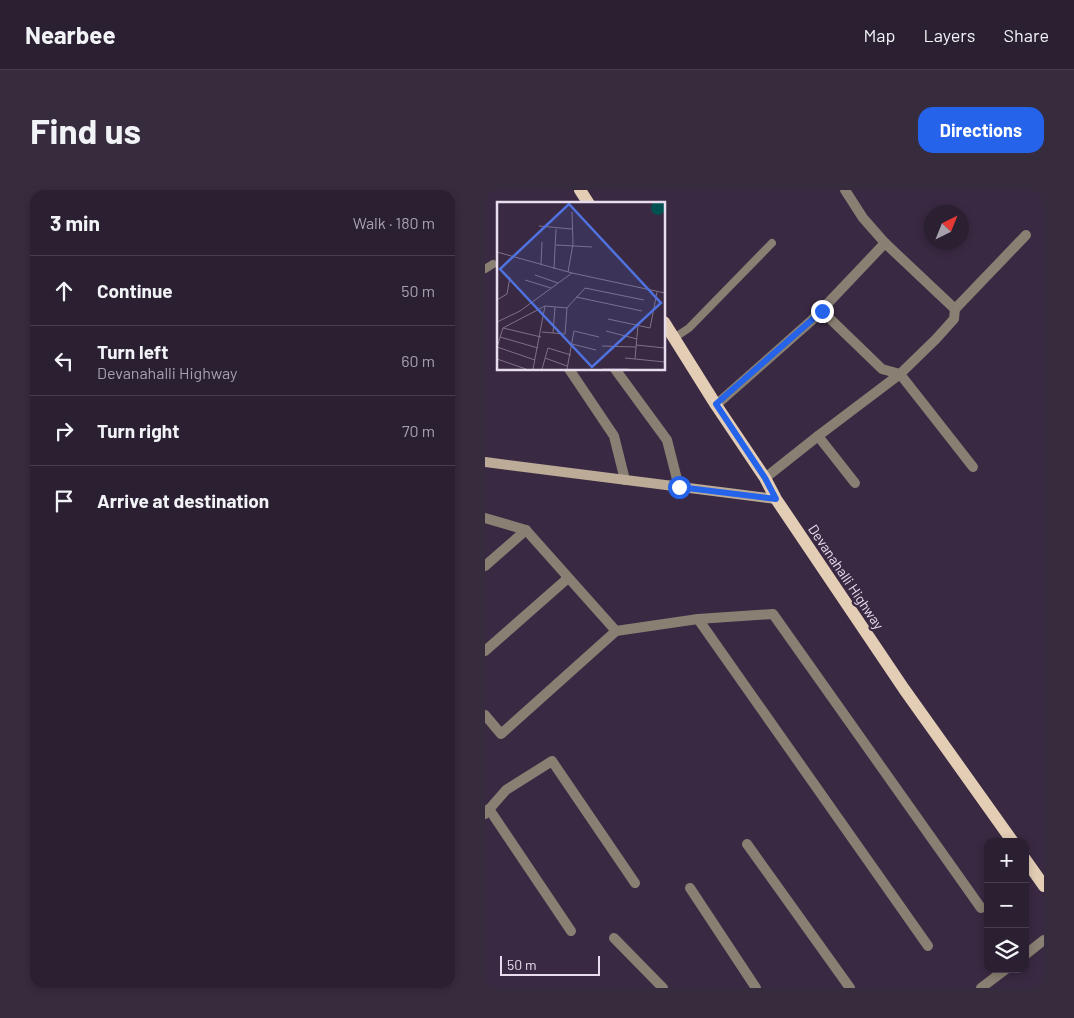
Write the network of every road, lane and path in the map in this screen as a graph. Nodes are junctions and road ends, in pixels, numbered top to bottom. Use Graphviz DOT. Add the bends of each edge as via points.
graph roads {
  1 [pos="580,190"];
  2 [pos="845,190"];
  3 [pos="588,202"];
  4 [pos="1026,234"];
  5 [pos="772,243"];
  6 [pos="885,243"];
  7 [pos="493,264"];
  8 [pos="485,269"];
  9 [pos="955,309"];
  10 [pos="822,311"];
  11 [pos="665,324"];
  12 [pos="674,338"];
  13 [pos="570,370"];
  14 [pos="616,370"];
  15 [pos="900,374"];
  16 [pos="716,404"];
  17 [pos="818,436"];
  18 [pos="485,462"];
  19 [pos="973,468"];
  20 [pos="765,478"];
  21 [pos="625,480"];
  22 [pos="855,483"];
  23 [pos="679,487"];
  24 [pos="776,499"];
  25 [pos="485,518"];
  26 [pos="526,530"];
  27 [pos="485,566"];
  28 [pos="568,578"];
  29 [pos="698,619"];
  30 [pos="616,631"];
  31 [pos="485,651"];
  32 [pos="485,715"];
  33 [pos="487,812"];
  34 [pos="1010,838"];
  35 [pos="747,844"];
  36 [pos="1029,865"];
  37 [pos="635,883"];
  38 [pos="1044,886"];
  39 [pos="689,888"];
  40 [pos="981,908"];
  41 [pos="571,931"];
  42 [pos="614,938"];
  43 [pos="1044,940"];
  44 [pos="928,946"];
  45 [pos="1029,951"];
  46 [pos="1001,973"];
  47 [pos="663,988"];
  48 [pos="756,988"];
  49 [pos="850,988"];
  50 [pos="981,988"];
  1 -- 3 [label="main road"];
  2 -- 6 [label="street"];
  4 -- 9 [label="street"];
  5 -- 12 [label="lane" via="689,328"];
  6 -- 9 [label="street"];
  6 -- 10 [label="street"];
  7 -- 8 [label="lane"];
  9 -- 15 [label="street" via="953,319 937,339"];
  10 -- 15 [label="street" via="882,369"];
  10 -- 16 [label="street"];
  11 -- 12 [label="main road, Devanahalli Highway"];
  12 -- 16 [label="main road, Devanahalli Highway"];
  13 -- 21 [label="street" via="614,436"];
  14 -- 23 [label="street" via="667,440"];
  15 -- 17 [label="street"];
  15 -- 19 [label="street"];
  16 -- 20 [label="main road, Devanahalli Highway"];
  17 -- 20 [label="street"];
  17 -- 22 [label="street"];
  18 -- 21 [label="street"];
  20 -- 24 [label="main road, Devanahalli Highway"];
  21 -- 23 [label="street"];
  23 -- 24 [label="street"];
  24 -- 34 [label="main road, Devanahalli Highway" via="904,689"];
  25 -- 26 [label="street"];
  26 -- 27 [label="street"];
  26 -- 28 [label="street"];
  28 -- 30 [label="street"];
  28 -- 31 [label="street"];
  29 -- 30 [label="street"];
  29 -- 40 [label="street" via="773,614"];
  29 -- 44 [label="street"];
  30 -- 32 [label="street" via="501,734"];
  33 -- 37 [label="street" via="506,790 552,761"];
  33 -- 41 [label="street"];
  35 -- 49 [label="street"];
  36 -- 38 [label="main road"];
  39 -- 48 [label="street"];
  42 -- 47 [label="street"];
  43 -- 45 [label="street"];
  46 -- 50 [label="street"];
}
